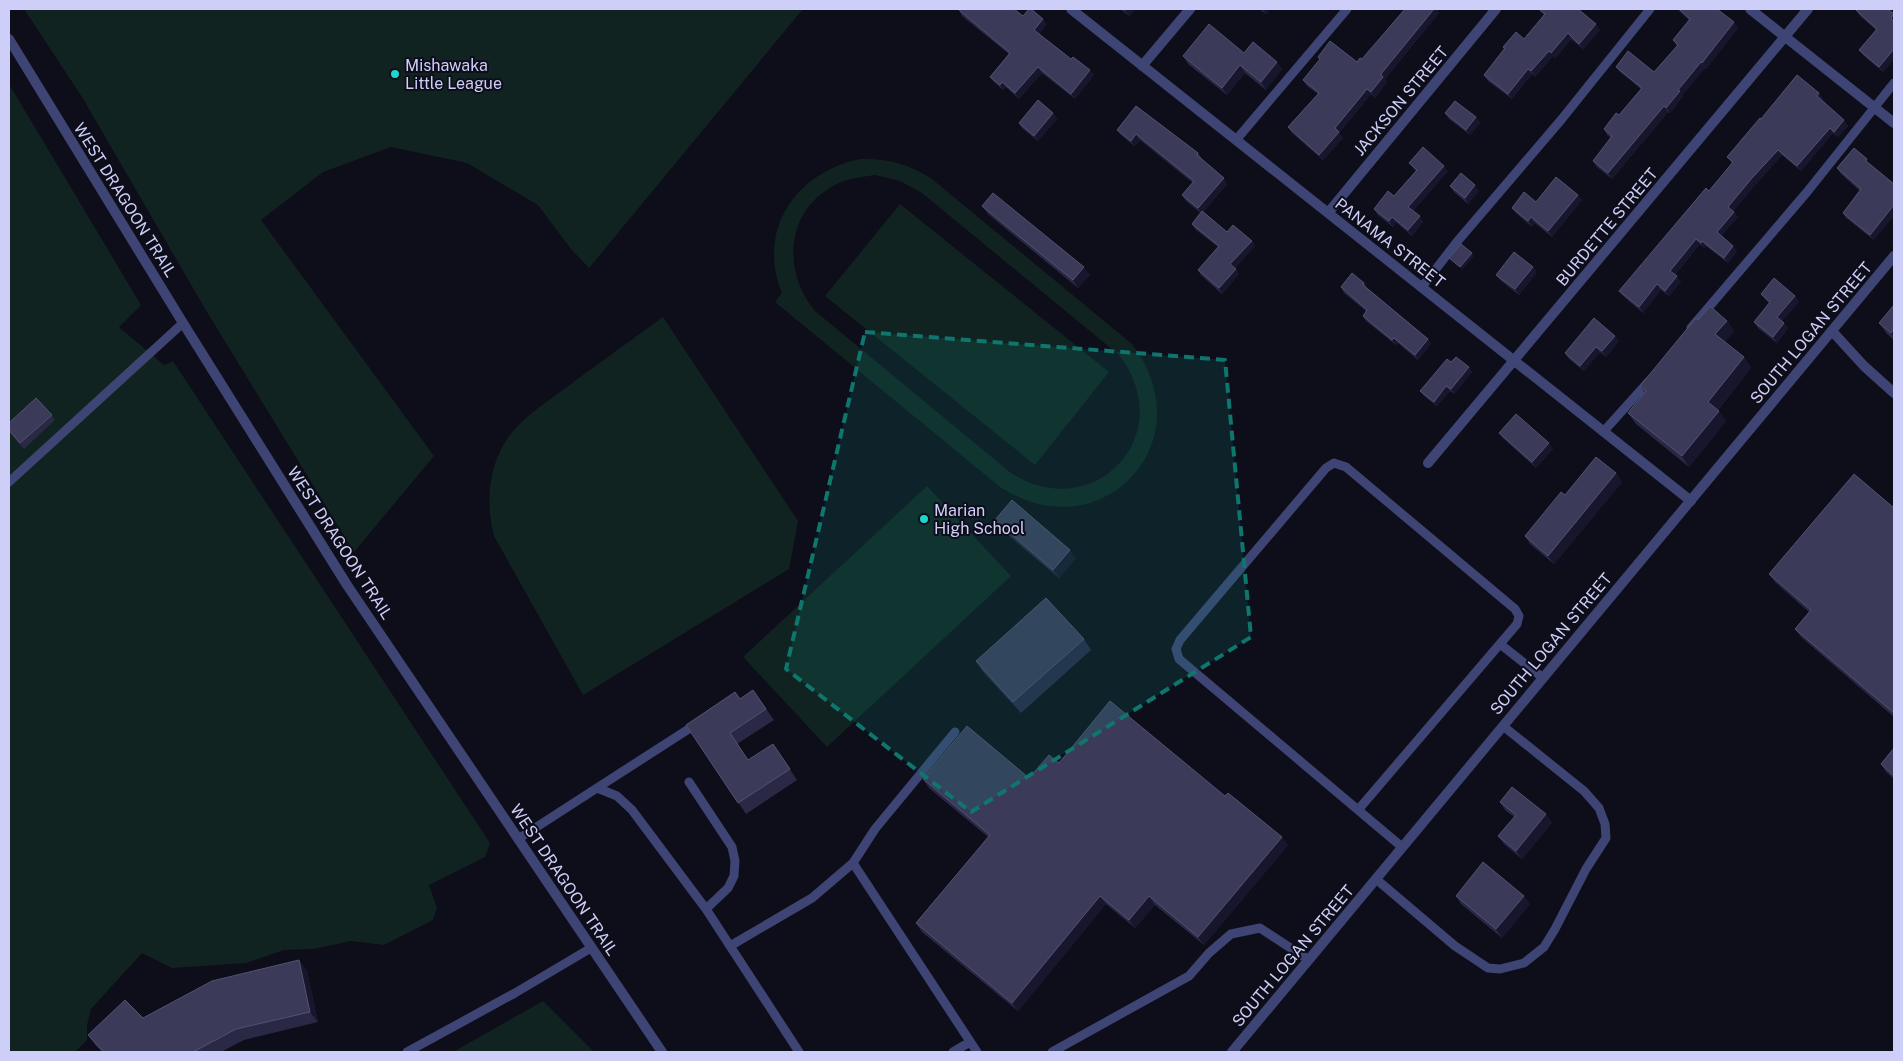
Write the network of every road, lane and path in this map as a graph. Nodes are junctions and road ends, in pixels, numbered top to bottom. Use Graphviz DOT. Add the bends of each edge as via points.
graph roads {
  1 [pos="1071,9"];
  2 [pos="1190,9"];
  3 [pos="1347,9"];
  4 [pos="1496,9"];
  5 [pos="1650,9"];
  6 [pos="1750,9"];
  7 [pos="1808,9"];
  8 [pos="1785,36"];
  9 [pos="9,39"];
  10 [pos="1142,66"];
  11 [pos="1894,83"];
  12 [pos="1874,107"];
  13 [pos="1894,123"];
  14 [pos="1236,140"];
  15 [pos="1328,213"];
  16 [pos="1894,256"];
  17 [pos="1422,287"];
  18 [pos="183,323"];
  19 [pos="1832,331"];
  20 [pos="1686,334"];
  21 [pos="1515,360"];
  22 [pos="1652,376"];
  23 [pos="1894,393"];
  24 [pos="1604,431"];
  25 [pos="1428,463"];
  26 [pos="9,482"];
  27 [pos="1691,500"];
  28 [pos="1500,644"];
  29 [pos="1543,678"];
  30 [pos="707,718"];
  31 [pos="1503,726"];
  32 [pos="955,732"];
  33 [pos="689,782"];
  34 [pos="597,788"];
  35 [pos="1358,810"];
  36 [pos="518,839"];
  37 [pos="1402,847"];
  38 [pos="853,863"];
  39 [pos="1376,879"];
  40 [pos="706,909"];
  41 [pos="730,946"];
  42 [pos="591,948"];
  43 [pos="1309,960"];
  44 [pos="970,1042"];
  45 [pos="407,1052"];
  46 [pos="662,1052"];
  47 [pos="799,1052"];
  48 [pos="953,1052"];
  49 [pos="977,1052"];
  50 [pos="1052,1052"];
  51 [pos="1232,1052"];
  1 -- 10 [label="street, PANAMA STREET"];
  2 -- 10 [label="street"];
  3 -- 14 [label="lane"];
  4 -- 15 [label="street, JACKSON STREET"];
  5 -- 17 [label="lane"];
  6 -- 8 [label="street"];
  7 -- 8 [label="street, BURDETTE STREET"];
  8 -- 12 [label="street"];
  8 -- 21 [label="street, BURDETTE STREET"];
  9 -- 18 [label="street, WEST DRAGOON TRAIL"];
  10 -- 14 [label="street, PANAMA STREET"];
  11 -- 12 [label="lane"];
  12 -- 13 [label="street"];
  12 -- 20 [label="lane" via="1807,192"];
  14 -- 15 [label="street, PANAMA STREET"];
  15 -- 17 [label="street, PANAMA STREET"];
  16 -- 19 [label="street, SOUTH LOGAN STREET"];
  17 -- 21 [label="street, PANAMA STREET"];
  18 -- 26 [label="lane"];
  18 -- 36 [label="street, WEST DRAGOON TRAIL" via="347,585"];
  19 -- 23 [label="street"];
  19 -- 27 [label="street, SOUTH LOGAN STREET"];
  21 -- 24 [label="street, PANAMA STREET"];
  21 -- 25 [label="street, BURDETTE STREET"];
  22 -- 24 [label="lane"];
  24 -- 27 [label="street, PANAMA STREET"];
  27 -- 29 [label="street, SOUTH LOGAN STREET"];
  28 -- 29 [label="lane"];
  28 -- 35 [label="lane"];
  28 -- 35 [label="lane" via="1517,624 1519,616 1515,609 1346,467 1334,463 1326,468 1180,640 1176,649 1179,659"];
  29 -- 31 [label="street, SOUTH LOGAN STREET"];
  30 -- 34 [label="lane"];
  31 -- 37 [label="street, SOUTH LOGAN STREET"];
  31 -- 39 [label="lane" via="1584,791 1599,808 1606,824 1606,838 1544,946 1524,963 1500,969 1488,968 1455,946"];
  32 -- 38 [label="lane" via="874,828"];
  33 -- 40 [label="lane" via="732,846 735,861 734,876 728,888"];
  34 -- 36 [label="lane"];
  34 -- 40 [label="lane" via="617,796 632,810"];
  35 -- 37 [label="lane"];
  36 -- 42 [label="street, WEST DRAGOON TRAIL"];
  37 -- 39 [label="street, SOUTH LOGAN STREET"];
  38 -- 41 [label="lane" via="812,898"];
  38 -- 44 [label="lane"];
  39 -- 43 [label="street, SOUTH LOGAN STREET"];
  40 -- 41 [label="lane"];
  41 -- 47 [label="lane"];
  42 -- 45 [label="lane"];
  42 -- 46 [label="street, WEST DRAGOON TRAIL"];
  43 -- 50 [label="lane" via="1260,928 1231,934 1189,976"];
  43 -- 51 [label="street, SOUTH LOGAN STREET"];
  44 -- 48 [label="lane"];
  44 -- 49 [label="lane"];
}
